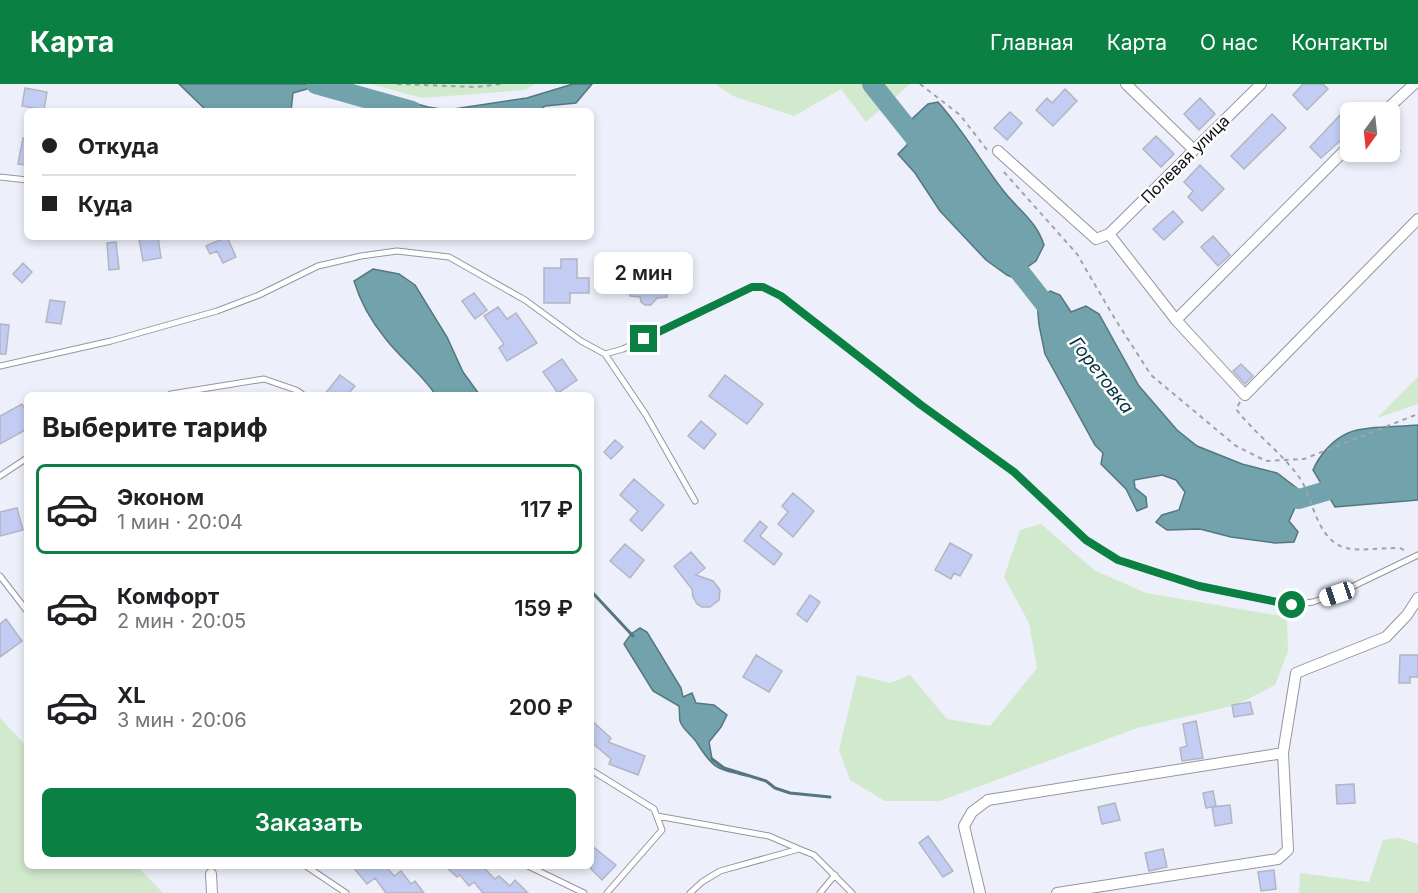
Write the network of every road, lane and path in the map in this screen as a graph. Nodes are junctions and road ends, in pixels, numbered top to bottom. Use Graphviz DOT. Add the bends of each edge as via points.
graph roads {
  1 [pos="397,84"];
  2 [pos="501,84"];
  3 [pos="920,84"];
  4 [pos="1126,84"];
  5 [pos="1261,84"];
  6 [pos="1414,84"];
  7 [pos="1395,102"];
  8 [pos="1194,150"];
  9 [pos="994,152"];
  10 [pos="1340,155"];
  11 [pos="1004,172"];
  12 [pos="0,177"];
  13 [pos="24,180"];
  14 [pos="1418,219"];
  15 [pos="1109,234"];
  16 [pos="1176,320"];
  17 [pos="604,354"];
  18 [pos="0,366"];
  19 [pos="183,392"];
  20 [pos="299,392"];
  21 [pos="1245,394"];
  22 [pos="1418,414"];
  23 [pos="24,460"];
  24 [pos="1285,460"];
  25 [pos="0,476"];
  26 [pos="695,501"];
  27 [pos="1416,556"];
  28 [pos="0,576"];
  29 [pos="1418,598"];
  30 [pos="24,607"];
  31 [pos="1283,753"];
  32 [pos="594,772"];
  33 [pos="657,816"];
  34 [pos="799,849"];
  35 [pos="310,869"];
  36 [pos="534,869"];
  37 [pos="214,870"];
  38 [pos="835,875"];
  39 [pos="212,893"];
  40 [pos="346,893"];
  41 [pos="584,893"];
  42 [pos="607,893"];
  43 [pos="690,893"];
  44 [pos="820,893"];
  45 [pos="852,893"];
  46 [pos="980,893"];
  47 [pos="1057,893"];
  1 -- 2 [label="path"];
  3 -- 9 [label="path" via="960,115"];
  4 -- 8 [label="street"];
  5 -- 8 [label="street, Полевая улица"];
  6 -- 7 [label="street"];
  8 -- 15 [label="street, Полевая улица"];
  9 -- 15 [label="street" via="1096,240"];
  10 -- 16 [label="street"];
  11 -- 24 [label="path" via="1077,254 1151,375 1236,446 1266,461"];
  12 -- 13 [label="lane"];
  14 -- 21 [label="street"];
  15 -- 16 [label="street"];
  16 -- 21 [label="street"];
  17 -- 18 [label="lane" via="525,300 449,257 397,251 318,266 217,311 111,341"];
  17 -- 26 [label="lane" via="646,415"];
  17 -- 27 [label="lane" via="623,349 752,287 763,287 781,296 1014,472 1086,540 1118,560 1199,586 1292,605 1337,594"];
  19 -- 20 [label="lane" via="264,379"];
  21 -- 24 [label="path" via="1236,409"];
  22 -- 24 [label="path" via="1304,459"];
  23 -- 25 [label="lane"];
  24 -- 27 [label="path" via="1301,479 1324,534 1344,549 1401,548"];
  28 -- 30 [label="lane"];
  29 -- 31 [label="street" via="1386,637 1296,673"];
  31 -- 46 [label="street" via="988,800 972,812 964,826"];
  31 -- 47 [label="street" via="1288,850 1278,859"];
  32 -- 33 [label="lane" via="654,808"];
  33 -- 34 [label="lane" via="769,836"];
  33 -- 42 [label="lane" via="662,830"];
  34 -- 38 [label="lane" via="814,855"];
  34 -- 43 [label="lane" via="720,871"];
  35 -- 40 [label="lane"];
  36 -- 41 [label="lane"];
  37 -- 39 [label="street"];
  38 -- 44 [label="lane"];
  38 -- 45 [label="lane"];
}
